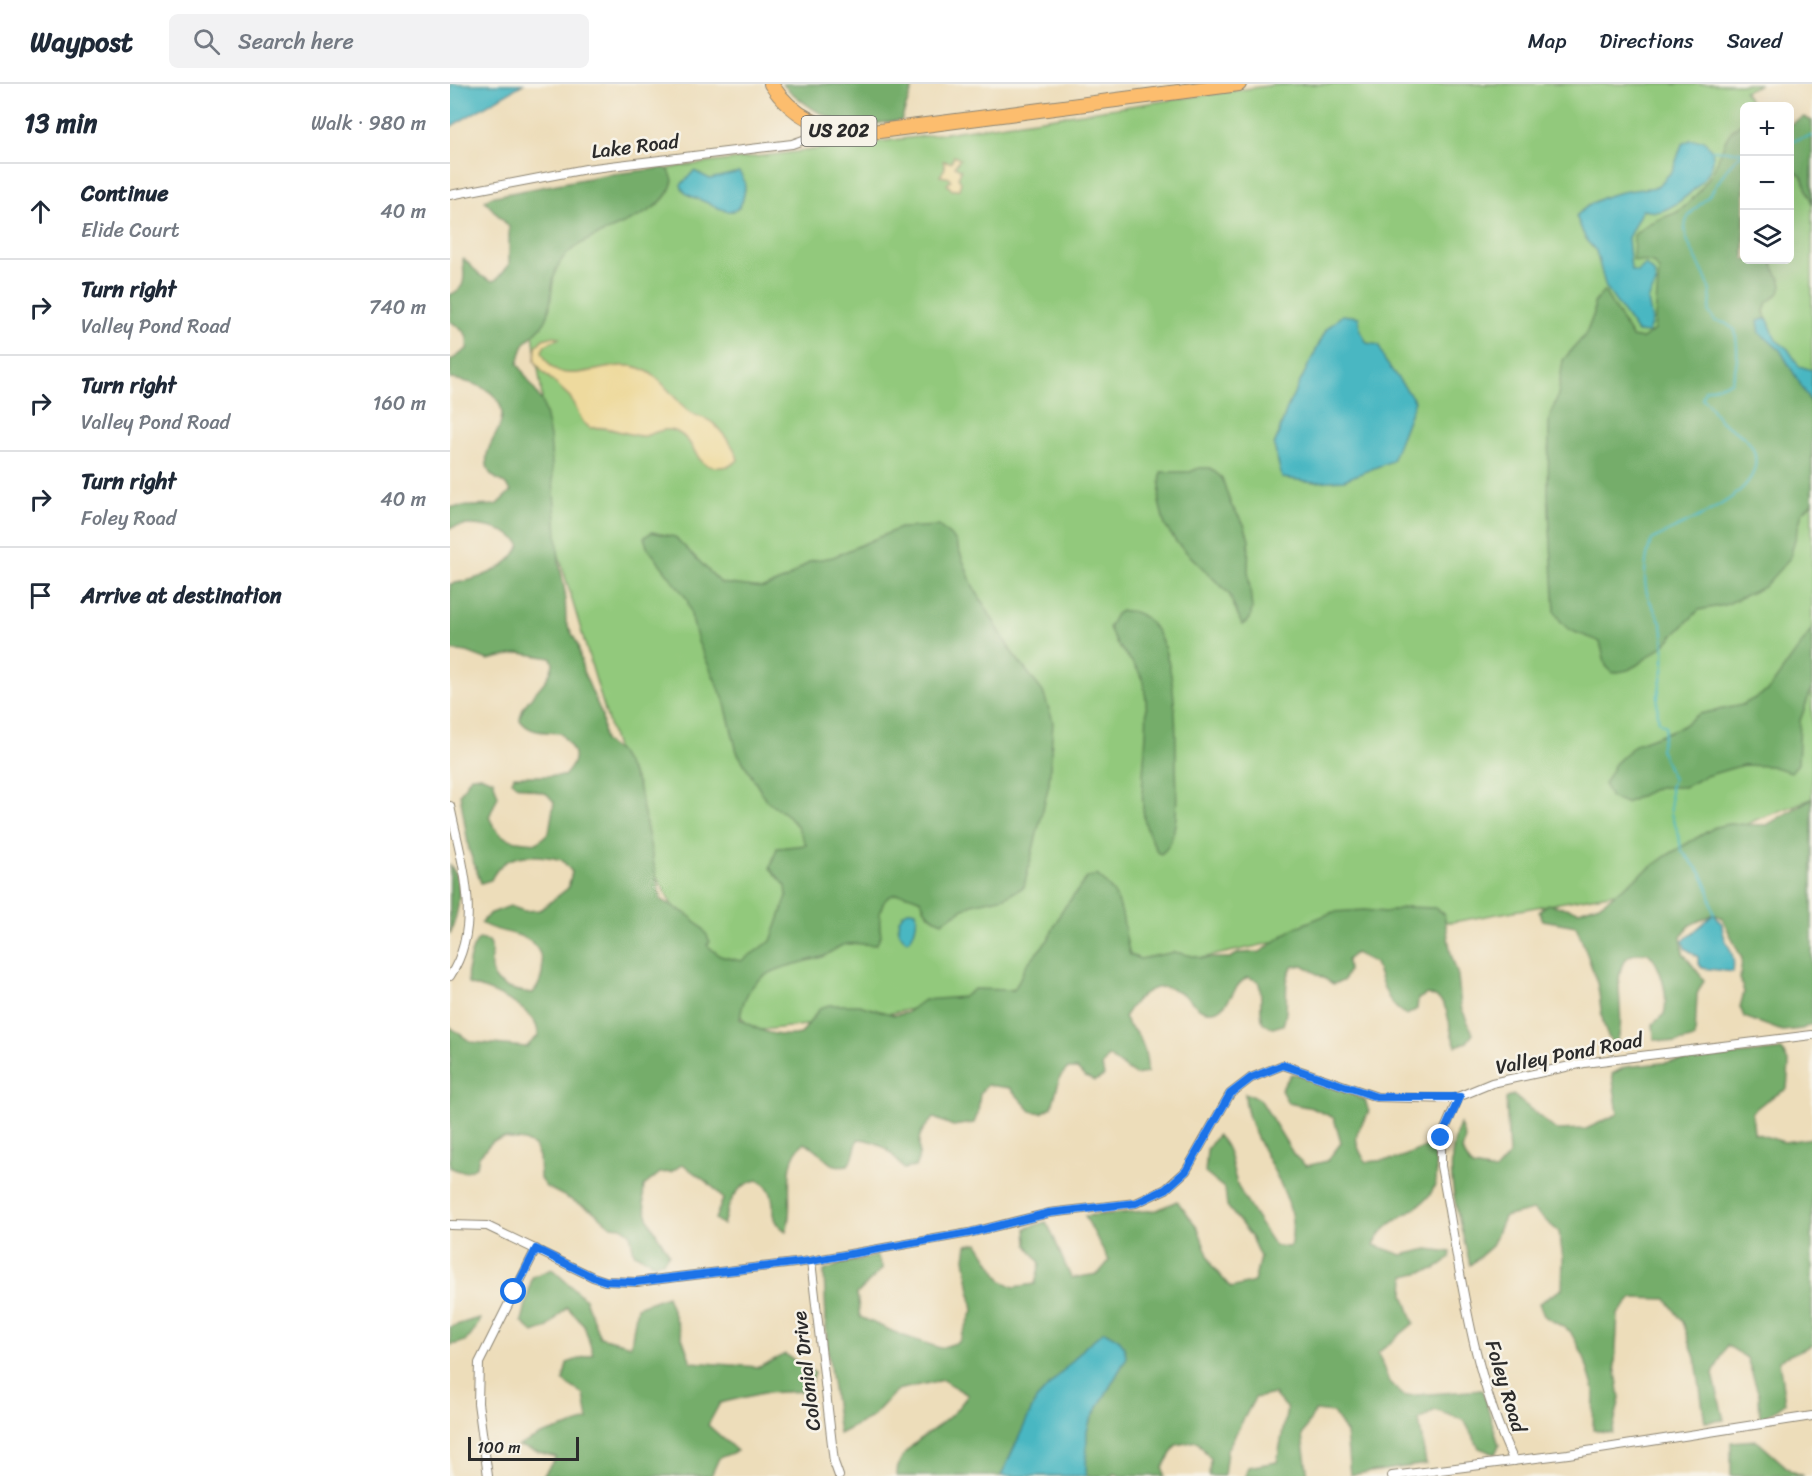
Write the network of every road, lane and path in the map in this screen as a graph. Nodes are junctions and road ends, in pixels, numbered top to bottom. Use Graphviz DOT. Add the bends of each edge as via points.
graph roads {
  1 [pos="771,84"];
  2 [pos="1239,84"];
  3 [pos="818,125"];
  4 [pos="450,195"];
  5 [pos="450,806"];
  6 [pos="450,976"];
  7 [pos="1812,1035"];
  8 [pos="1460,1097"];
  9 [pos="450,1225"];
  10 [pos="536,1249"];
  11 [pos="811,1261"];
  12 [pos="1812,1416"];
  13 [pos="1514,1461"];
  14 [pos="1410,1475"];
  15 [pos="488,1476"];
  16 [pos="839,1476"];
  17 [pos="1392,1476"];
  1 -- 3 [label="main road, US 202" via="788,106"];
  2 -- 3 [label="main road, US 202" via="887,132 848,132"];
  3 -- 4 [label="street, Lake Road" via="806,139 792,144 586,169"];
  5 -- 6 [label="street" via="469,910 465,949"];
  7 -- 8 [label="street, Valley Pond Road" via="1584,1063 1492,1083"];
  8 -- 11 [label="street, Valley Pond Road" via="1377,1097 1283,1065 1251,1078 1230,1094 1186,1171 1148,1199 1121,1206 1049,1213 969,1233"];
  8 -- 13 [label="street, Foley Road" via="1441,1138 1441,1166 1483,1380 1499,1431"];
  9 -- 10 [label="street, Valley Pond Road" via="487,1226"];
  10 -- 11 [label="street, Valley Pond Road" via="593,1277 636,1282"];
  10 -- 15 [label="street" via="479,1363 478,1403"];
  11 -- 16 [label="street, Colonial Drive" via="834,1462"];
  12 -- 13 [label="street, Foley Road"];
  13 -- 14 [label="street"];
  14 -- 17 [label="street"];
}
